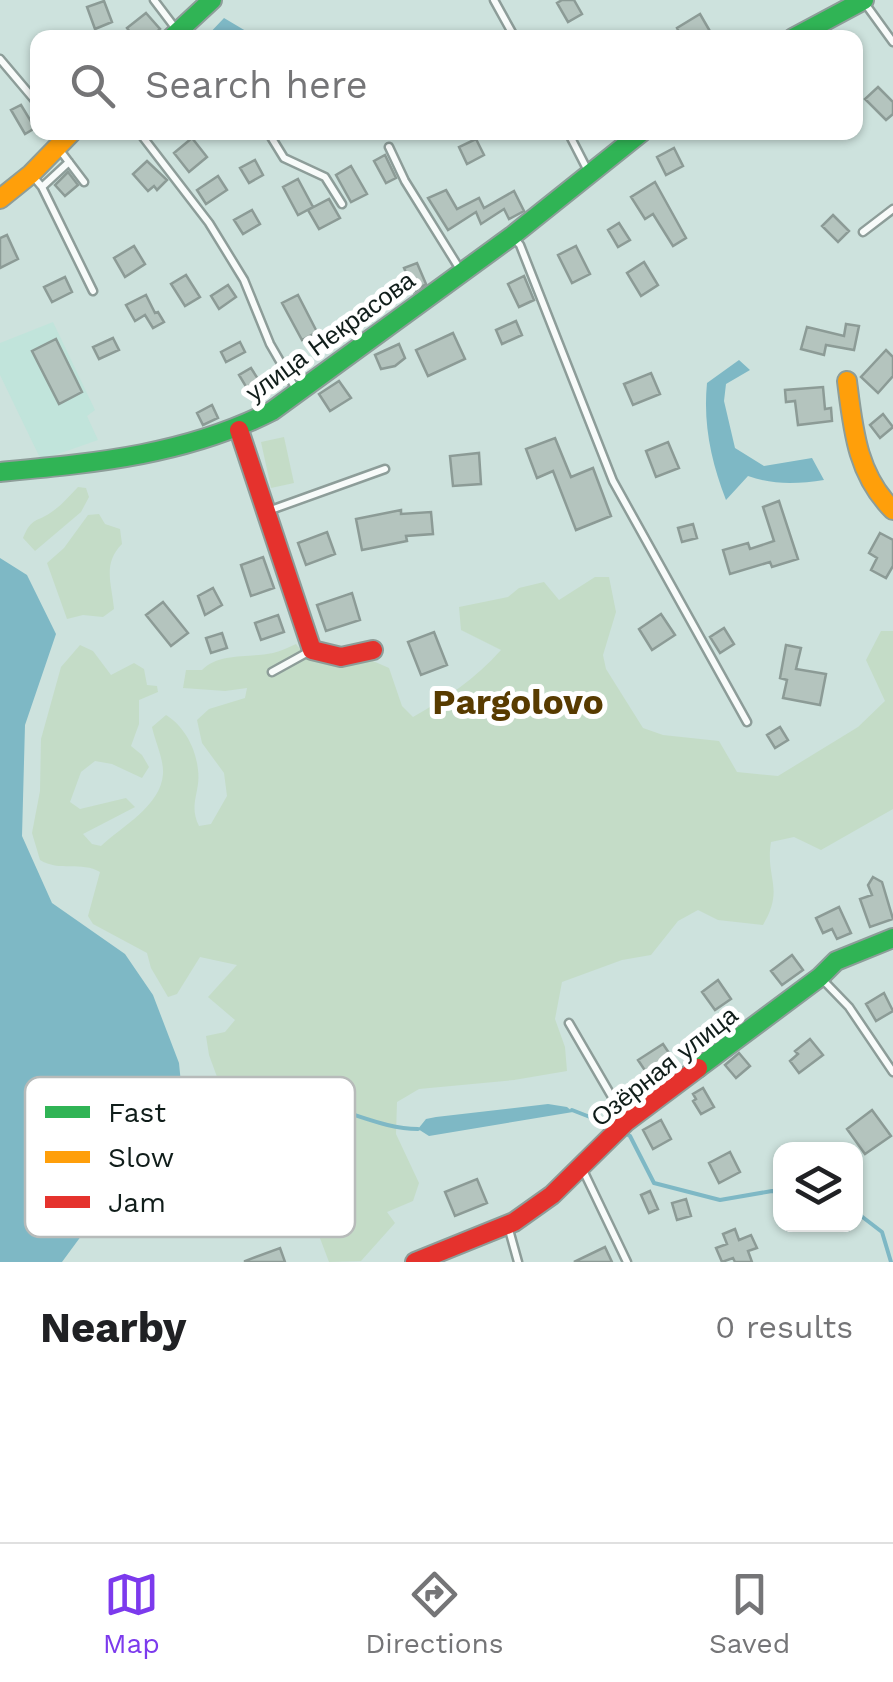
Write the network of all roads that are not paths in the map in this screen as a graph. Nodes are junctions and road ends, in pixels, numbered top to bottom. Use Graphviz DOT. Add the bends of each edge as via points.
graph roads {
  1 [pos="154,0"];
  2 [pos="212,0"];
  3 [pos="494,0"];
  4 [pos="864,0"];
  5 [pos="174,30"];
  6 [pos="182,30"];
  7 [pos="511,30"];
  8 [pos="808,30"];
  9 [pos="893,42"];
  10 [pos="0,59"];
  11 [pos="30,95"];
  12 [pos="145,140"];
  13 [pos="273,140"];
  14 [pos="572,140"];
  15 [pos="632,140"];
  16 [pos="66,142"];
  17 [pos="389,146"];
  18 [pos="590,175"];
  19 [pos="36,181"];
  20 [pos="84,182"];
  21 [pos="0,199"];
  22 [pos="342,204"];
  23 [pos="893,208"];
  24 [pos="863,232"];
  25 [pos="512,236"];
  26 [pos="461,272"];
  27 [pos="93,291"];
  28 [pos="846,381"];
  29 [pos="296,390"];
  30 [pos="239,430"];
  31 [pos="384,469"];
  32 [pos="0,472"];
  33 [pos="893,510"];
  34 [pos="267,512"];
  35 [pos="312,650"];
  36 [pos="373,650"];
  37 [pos="272,672"];
  38 [pos="747,722"];
  39 [pos="893,938"];
  40 [pos="820,977"];
  41 [pos="569,1023"];
  42 [pos="893,1072"];
  43 [pos="626,1122"];
  44 [pos="582,1167"];
  45 [pos="508,1225"];
  46 [pos="415,1262"];
  47 [pos="518,1262"];
  48 [pos="627,1262"];
  1 -- 5 [label="lane"];
  2 -- 6 [label="street"];
  3 -- 7 [label="lane"];
  4 -- 8 [label="street"];
  4 -- 9 [label="lane"];
  10 -- 11 [label="lane"];
  12 -- 29 [label="lane" via="210,222"];
  13 -- 22 [label="lane" via="284,158 325,176"];
  14 -- 18 [label="lane"];
  15 -- 18 [label="street, улица Некрасова"];
  16 -- 19 [label="street"];
  16 -- 20 [label="lane"];
  17 -- 26 [label="lane"];
  18 -- 25 [label="street, улица Некрасова"];
  19 -- 21 [label="street"];
  19 -- 27 [label="lane"];
  23 -- 24 [label="lane"];
  25 -- 26 [label="street, улица Некрасова"];
  25 -- 38 [label="lane" via="613,481"];
  26 -- 29 [label="street, улица Некрасова"];
  28 -- 33 [label="street" via="867,478"];
  29 -- 30 [label="street, улица Некрасова"];
  30 -- 32 [label="street, улица Некрасова" via="136,456"];
  30 -- 34 [label="street"];
  31 -- 34 [label="lane"];
  34 -- 35 [label="street"];
  35 -- 36 [label="street" via="341,657"];
  35 -- 37 [label="lane"];
  39 -- 40 [label="street, Озёрная улица" via="836,962"];
  40 -- 42 [label="lane"];
  40 -- 43 [label="street, Озёрная улица"];
  41 -- 43 [label="lane"];
  43 -- 44 [label="street, Озёрная улица"];
  44 -- 45 [label="street, Озёрная улица"];
  44 -- 48 [label="lane"];
  45 -- 46 [label="street, Озёрная улица"];
  45 -- 47 [label="lane"];
}
